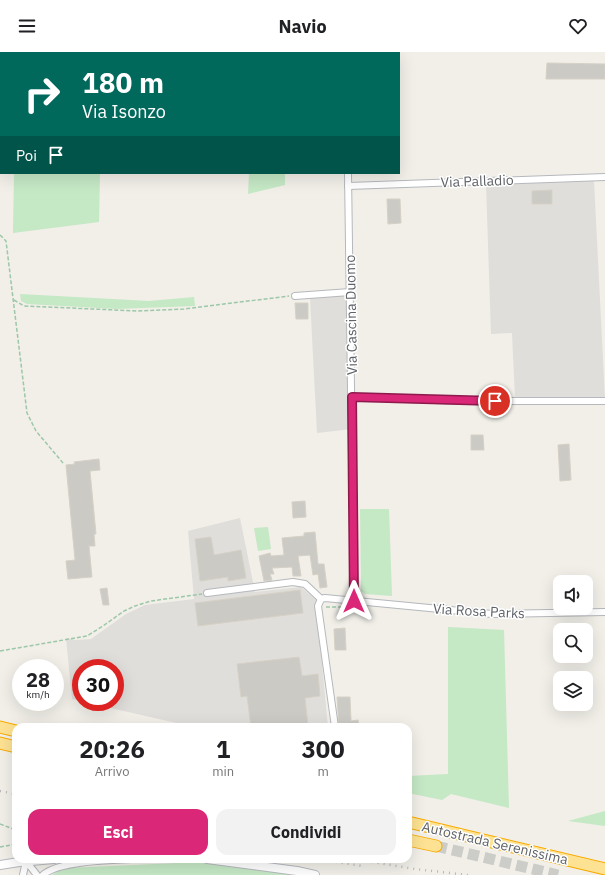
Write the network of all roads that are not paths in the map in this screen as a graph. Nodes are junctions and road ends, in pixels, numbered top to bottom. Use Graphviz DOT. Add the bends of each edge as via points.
graph roads {
  1 [pos="348,174"];
  2 [pos="605,176"];
  3 [pos="348,186"];
  4 [pos="350,292"];
  5 [pos="295,296"];
  6 [pos="352,397"];
  7 [pos="605,401"];
  8 [pos="207,593"];
  9 [pos="321,599"];
  10 [pos="354,601"];
  11 [pos="605,612"];
  12 [pos="334,723"];
  13 [pos="0,727"];
  14 [pos="12,730"];
  15 [pos="0,744"];
  16 [pos="12,746"];
  17 [pos="412,823"];
  18 [pos="412,841"];
  19 [pos="436,846"];
  20 [pos="13,863"];
  21 [pos="26,863"];
  22 [pos="28,863"];
  23 [pos="91,863"];
  24 [pos="237,863"];
  25 [pos="0,865"];
  26 [pos="605,869"];
  27 [pos="23,875"];
  28 [pos="37,875"];
  29 [pos="43,875"];
  30 [pos="315,875"];
  1 -- 3 [label="street, Via Cascina Duomo"];
  2 -- 3 [label="street, Via Palladio"];
  3 -- 4 [label="street, Via Cascina Duomo"];
  4 -- 5 [label="street"];
  4 -- 6 [label="street, Via Cascina Duomo"];
  6 -- 7 [label="street" via="464,401"];
  6 -- 10 [label="street, Via Cascina Duomo"];
  8 -- 9 [label="street" via="293,582 305,584"];
  9 -- 10 [label="street, Via Rosa Parks"];
  9 -- 12 [label="street" via="318,606"];
  10 -- 11 [label="street, Via Rosa Parks" via="492,614"];
  13 -- 14 [label="highway"];
  15 -- 16 [label="highway"];
  17 -- 26 [label="highway, Autostrada Serenissima"];
  18 -- 19 [label="highway, Autostrada Serenissima"];
  20 -- 25 [label="street"];
  21 -- 27 [label="street"];
  22 -- 28 [label="street"];
  23 -- 29 [label="street" via="61,866 48,870"];
  24 -- 30 [label="street"];
}
